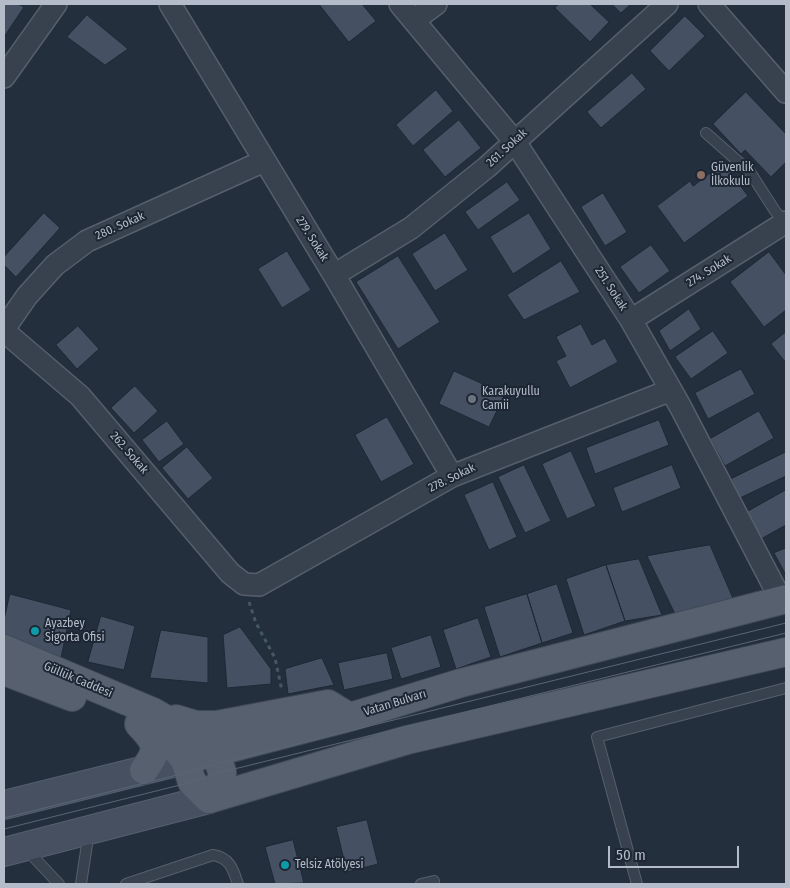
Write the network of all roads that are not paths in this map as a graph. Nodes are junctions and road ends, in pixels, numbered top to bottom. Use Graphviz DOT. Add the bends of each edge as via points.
graph roads {
  1 [pos="56,4"];
  2 [pos="170,4"];
  3 [pos="400,4"];
  4 [pos="436,4"];
  5 [pos="667,4"];
  6 [pos="708,4"];
  7 [pos="414,20"];
  8 [pos="4,77"];
  9 [pos="786,92"];
  10 [pos="706,133"];
  11 [pos="515,142"];
  12 [pos="264,161"];
  13 [pos="786,223"];
  14 [pos="334,275"];
  15 [pos="631,320"];
  16 [pos="4,330"];
  17 [pos="671,390"];
  18 [pos="452,476"];
  19 [pos="244,584"];
  20 [pos="784,600"];
  21 [pos="4,649"];
  22 [pos="786,652"];
  23 [pos="4,671"];
  24 [pos="786,688"];
  25 [pos="144,717"];
  26 [pos="350,717"];
  27 [pos="216,752"];
  28 [pos="184,760"];
  29 [pos="144,770"];
  30 [pos="209,799"];
  31 [pos="4,805"];
  32 [pos="90,830"];
  33 [pos="14,850"];
  34 [pos="434,881"];
  35 [pos="59,884"];
  36 [pos="81,884"];
  37 [pos="126,884"];
  38 [pos="238,884"];
  39 [pos="421,884"];
  40 [pos="637,884"];
  1 -- 8 [label="street"];
  2 -- 12 [label="street, 279. Sokak"];
  3 -- 7 [label="street, 251. Sokak"];
  4 -- 7 [label="street"];
  5 -- 11 [label="street, 261. Sokak"];
  6 -- 9 [label="street"];
  7 -- 11 [label="street, 251. Sokak"];
  10 -- 13 [label="lane" via="750,172"];
  11 -- 14 [label="street, 261. Sokak" via="411,228"];
  11 -- 15 [label="street, 251. Sokak"];
  12 -- 14 [label="street, 279. Sokak"];
  12 -- 16 [label="street, 280. Sokak" via="87,241 55,265 27,296"];
  13 -- 15 [label="street, 274. Sokak"];
  14 -- 18 [label="street, 279. Sokak"];
  15 -- 17 [label="street, 251. Sokak"];
  16 -- 19 [label="street, 262. Sokak" via="80,396 230,573"];
  17 -- 18 [label="street, 278. Sokak"];
  17 -- 20 [label="street, 251. Sokak"];
  18 -- 19 [label="street, 278. Sokak" via="259,585"];
  20 -- 26 [label="main road, Vatan Bulvarı" via="461,682"];
  21 -- 25 [label="main road, Güllük Caddesi"];
  22 -- 30 [label="main road" via="407,740"];
  23 -- 25 [label="main road, Güllük Caddesi"];
  24 -- 40 [label="lane" via="597,738"];
  25 -- 26 [label="main road" via="217,725 328,704"];
  25 -- 27 [label="main road" via="188,732"];
  25 -- 28 [label="main road"];
  25 -- 29 [label="main road" via="155,752"];
  26 -- 27 [label="main road, Vatan Bulvarı"];
  27 -- 28 [label="main road, Vatan Bulvarı"];
  27 -- 30 [label="main road" via="222,772 221,787"];
  28 -- 29 [label="main road, Vatan Bulvarı"];
  28 -- 30 [label="main road" via="192,782"];
  29 -- 31 [label="main road, Vatan Bulvarı"];
  30 -- 32 [label="main road"];
  32 -- 33 [label="main road"];
  32 -- 36 [label="lane"];
  33 -- 35 [label="lane"];
  34 -- 39 [label="lane"];
  37 -- 38 [label="lane" via="213,855 230,863"];
}
